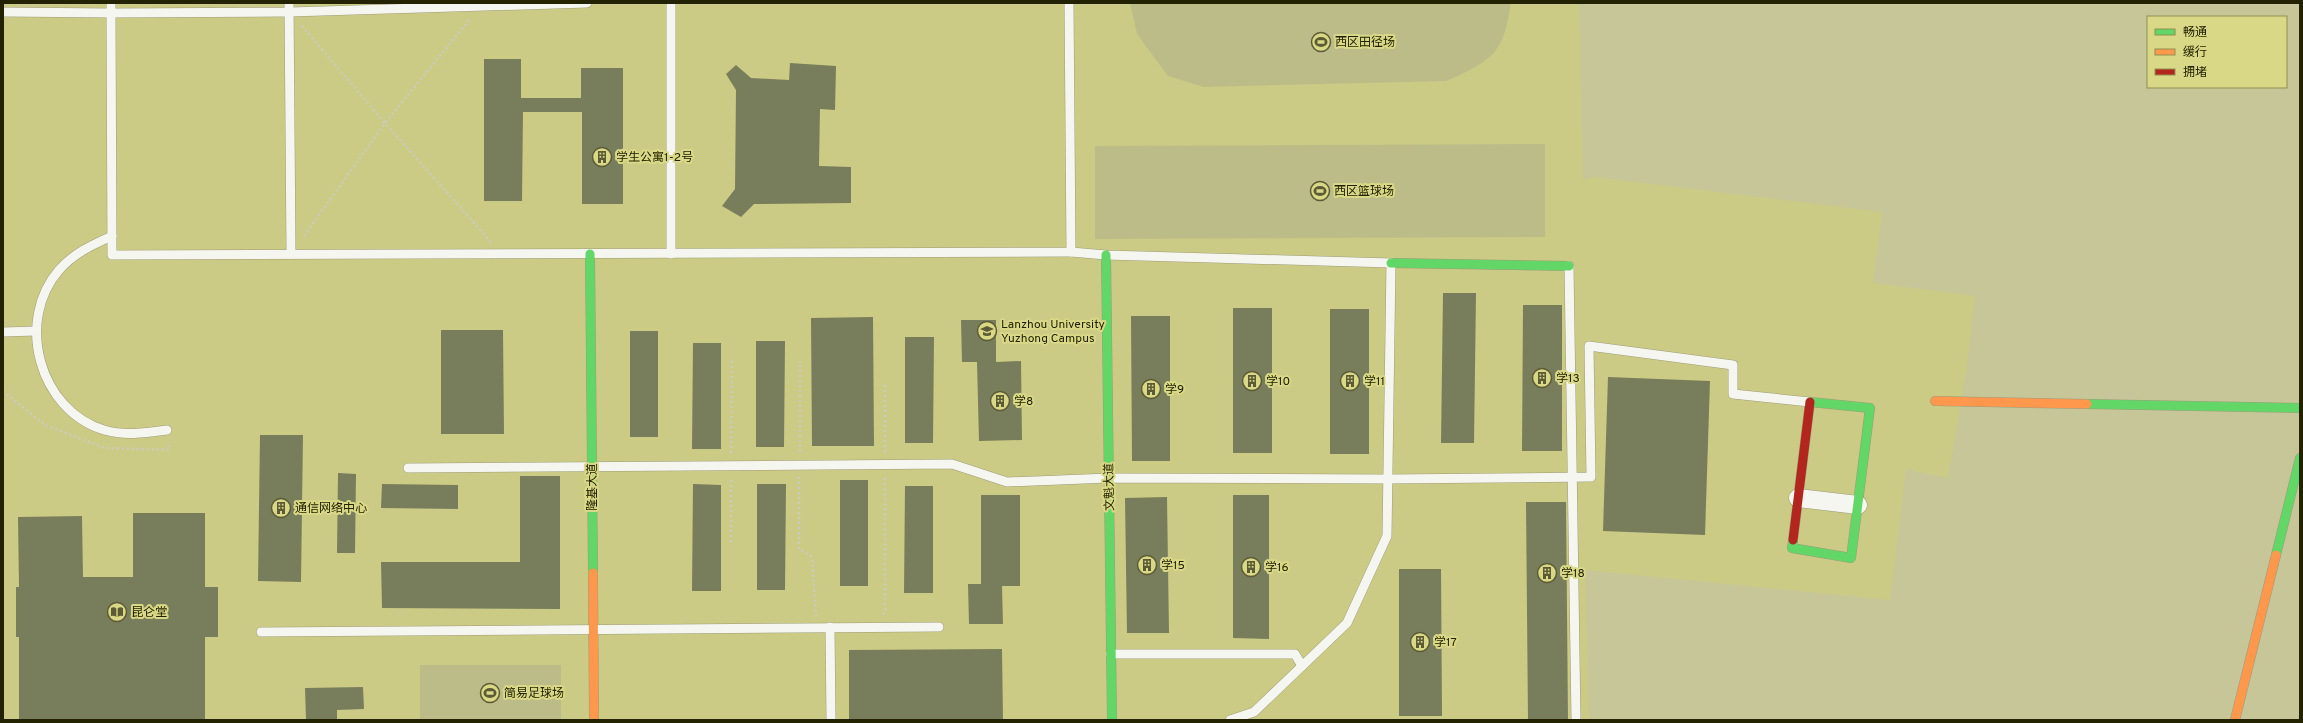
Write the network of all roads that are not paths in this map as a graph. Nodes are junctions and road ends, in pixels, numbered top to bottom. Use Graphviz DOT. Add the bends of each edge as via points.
graph roads {
  1 [pos="558,3"];
  2 [pos="587,3"];
  3 [pos="671,3"];
  4 [pos="1069,3"];
  5 [pos="290,7"];
  6 [pos="111,8"];
  7 [pos="165,8"];
  8 [pos="3,12"];
  9 [pos="112,236"];
  10 [pos="1070,252"];
  11 [pos="291,254"];
  12 [pos="590,254"];
  13 [pos="671,254"];
  14 [pos="1106,255"];
  15 [pos="1391,263"];
  16 [pos="1570,266"];
  17 [pos="36,330"];
  18 [pos="3,332"];
  19 [pos="1934,401"];
  20 [pos="1810,402"];
  21 [pos="2300,408"];
  22 [pos="167,430"];
  23 [pos="2300,458"];
  24 [pos="592,467"];
  25 [pos="408,468"];
  26 [pos="1109,478"];
  27 [pos="1572,478"];
  28 [pos="1389,479"];
  29 [pos="1798,498"];
  30 [pos="1858,505"];
  31 [pos="830,627"];
  32 [pos="939,627"];
  33 [pos="593,630"];
  34 [pos="262,632"];
  35 [pos="1111,654"];
  36 [pos="1302,666"];
  37 [pos="594,720"];
  38 [pos="831,720"];
  39 [pos="1112,720"];
  40 [pos="1230,720"];
  41 [pos="1576,720"];
  42 [pos="2235,720"];
  1 -- 2 [label="lane"];
  1 -- 5 [label="lane"];
  3 -- 13 [label="lane"];
  4 -- 10 [label="lane"];
  5 -- 7 [label="lane"];
  5 -- 11 [label="lane"];
  6 -- 7 [label="lane"];
  6 -- 8 [label="lane"];
  6 -- 9 [label="lane"];
  9 -- 11 [label="lane" via="112,255"];
  9 -- 17 [label="lane" via="82,249 58,270 42,298"];
  10 -- 13 [label="lane"];
  10 -- 14 [label="lane"];
  11 -- 12 [label="lane"];
  12 -- 13 [label="lane"];
  12 -- 24 [label="street, 隆基大道"];
  14 -- 15 [label="lane"];
  14 -- 26 [label="street, 文魁大道"];
  15 -- 16 [label="street"];
  15 -- 28 [label="lane"];
  16 -- 27 [label="lane"];
  17 -- 18 [label="lane"];
  17 -- 22 [label="lane" via="39,362 53,391 75,414 103,430 135,435"];
  19 -- 21 [label="street"];
  20 -- 27 [label="lane" via="1733,394 1733,365 1589,346 1591,477"];
  20 -- 29 [label="street"];
  20 -- 30 [label="street" via="1870,408"];
  23 -- 42 [label="street"];
  24 -- 25 [label="lane"];
  24 -- 26 [label="lane" via="952,464 1007,482"];
  24 -- 33 [label="street, 隆基大道"];
  26 -- 28 [label="lane"];
  26 -- 35 [label="street, 文魁大道"];
  27 -- 28 [label="lane"];
  27 -- 41 [label="lane"];
  28 -- 36 [label="lane" via="1387,536 1350,616"];
  29 -- 30 [label="street"];
  29 -- 30 [label="street" via="1792,548 1851,558"];
  31 -- 32 [label="lane"];
  31 -- 33 [label="lane"];
  31 -- 38 [label="lane"];
  33 -- 34 [label="lane"];
  33 -- 37 [label="street, 隆基大道"];
  35 -- 36 [label="lane" via="1295,654"];
  35 -- 39 [label="street, 文魁大道"];
  36 -- 40 [label="lane" via="1254,712"];
}
